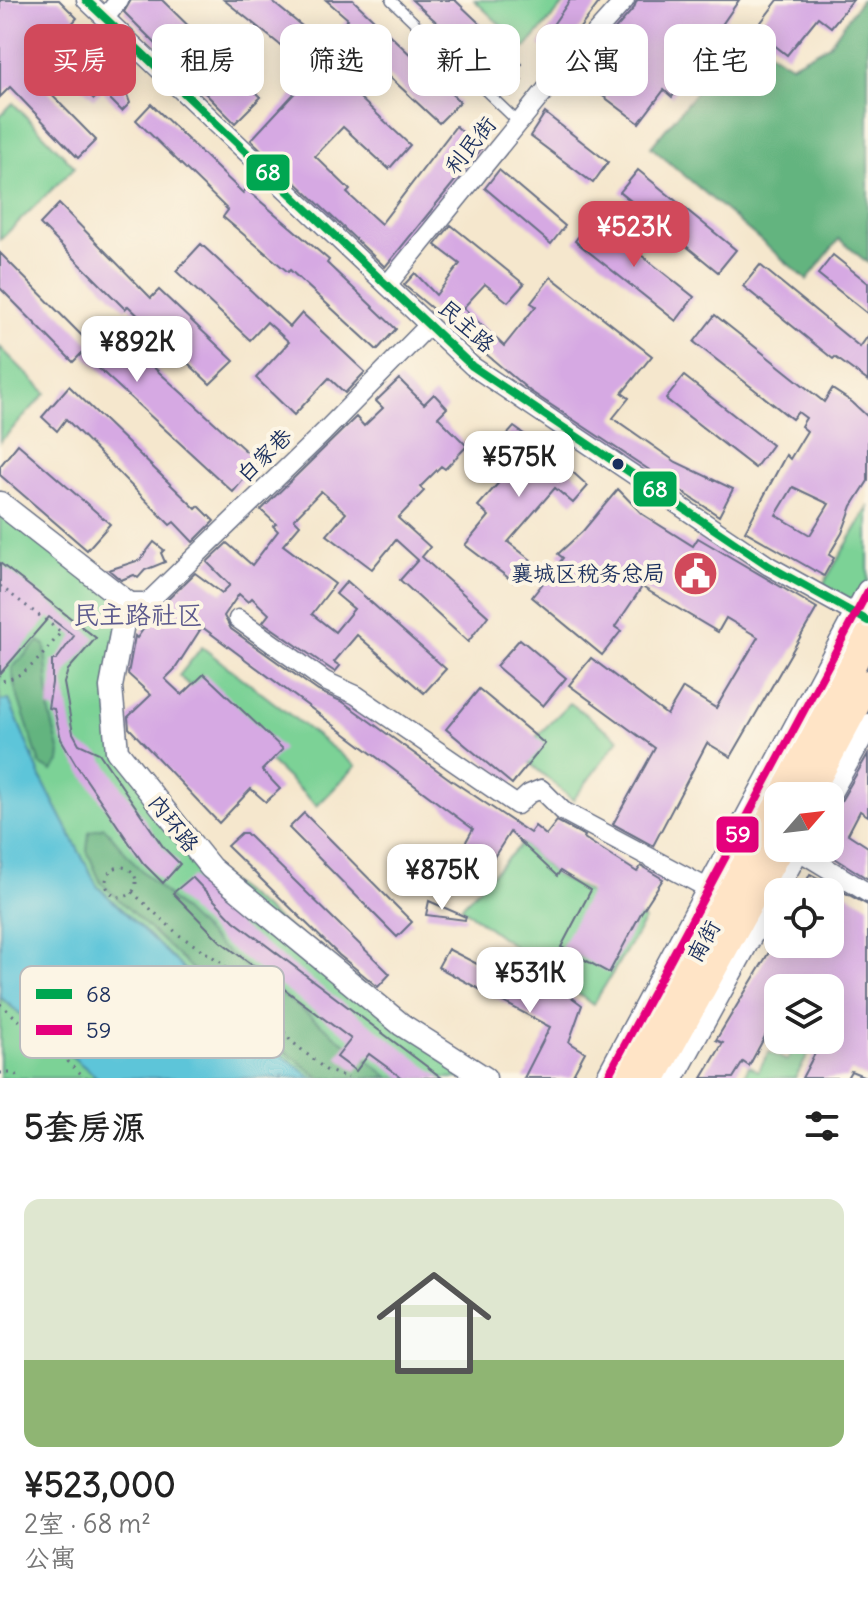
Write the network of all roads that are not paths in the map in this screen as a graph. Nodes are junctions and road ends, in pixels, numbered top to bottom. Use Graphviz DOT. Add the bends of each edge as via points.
graph roads {
  1 [pos="86,0"];
  2 [pos="119,0"];
  3 [pos="391,0"];
  4 [pos="625,0"];
  5 [pos="105,18"];
  6 [pos="519,123"];
  7 [pos="387,285"];
  8 [pos="429,325"];
  9 [pos="0,503"];
  10 [pos="868,591"];
  11 [pos="127,602"];
  12 [pos="238,619"];
  13 [pos="864,624"];
  14 [pos="868,683"];
  15 [pos="868,725"];
  16 [pos="789,782"];
  17 [pos="815,782"];
  18 [pos="836,782"];
  19 [pos="773,862"];
  20 [pos="775,862"];
  21 [pos="776,862"];
  22 [pos="815,862"];
  23 [pos="709,889"];
  24 [pos="868,893"];
  25 [pos="485,1078"];
  26 [pos="607,1078"];
  27 [pos="628,1078"];
  28 [pos="653,1078"];
  29 [pos="673,1078"];
  1 -- 5 [label="street, 民主路"];
  2 -- 5 [label="street"];
  3 -- 6 [label="lane"];
  4 -- 6 [label="street, 利民街"];
  5 -- 7 [label="street, 民主路"];
  6 -- 7 [label="street, 利民街"];
  7 -- 8 [label="street, 民主路"];
  8 -- 11 [label="street, 白家巷" via="145,605"];
  8 -- 13 [label="street, 民主路" via="484,374"];
  9 -- 11 [label="street"];
  10 -- 13 [label="street"];
  11 -- 25 [label="street, 内环路" via="111,687 117,751 211,868 402,1025"];
  12 -- 23 [label="street" via="517,805 541,789 563,811"];
  13 -- 16 [label="main road"];
  13 -- 23 [label="street"];
  14 -- 17 [label="main road"];
  15 -- 18 [label="street"];
  19 -- 27 [label="main road, 南街"];
  20 -- 28 [label="main road, 南街"];
  21 -- 29 [label="street"];
  22 -- 24 [label="street"];
  23 -- 26 [label="street"];
}
